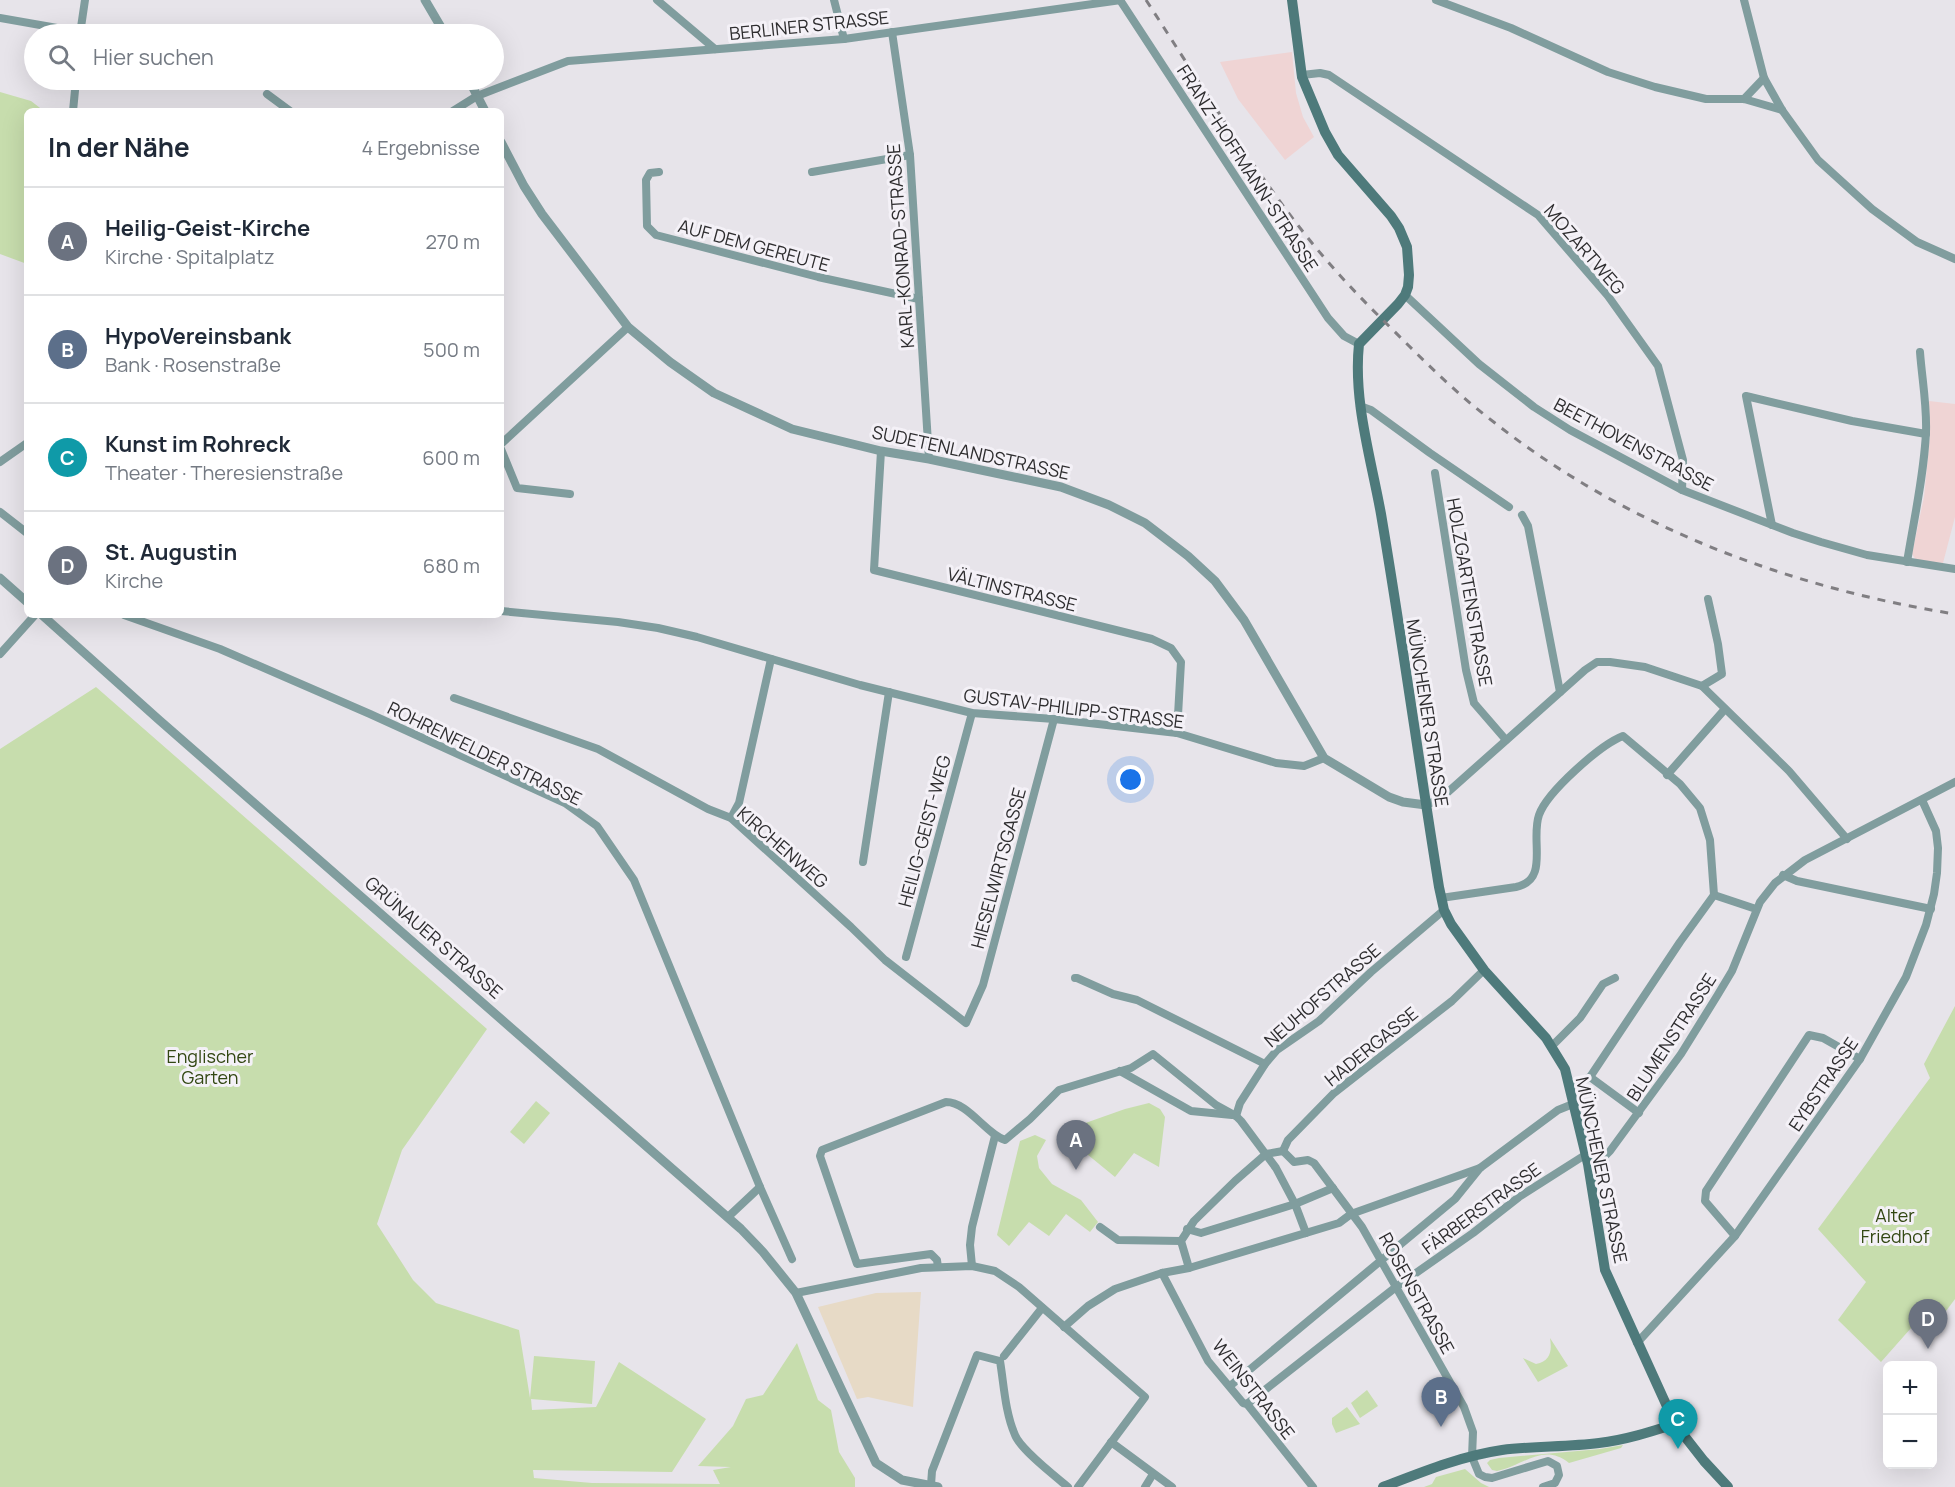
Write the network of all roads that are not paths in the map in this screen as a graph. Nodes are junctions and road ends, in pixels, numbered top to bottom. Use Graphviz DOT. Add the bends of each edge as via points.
graph roads {
  1 [pos="85,0"];
  2 [pos="425,0"];
  3 [pos="657,0"];
  4 [pos="834,0"];
  5 [pos="1120,0"];
  6 [pos="1292,0"];
  7 [pos="1436,0"];
  8 [pos="1744,0"];
  9 [pos="0,18"];
  10 [pos="32,24"];
  11 [pos="81,24"];
  12 [pos="439,24"];
  13 [pos="892,32"];
  14 [pos="844,39"];
  15 [pos="715,49"];
  16 [pos="1302,75"];
  17 [pos="1764,78"];
  18 [pos="504,86"];
  19 [pos="75,90"];
  20 [pos="474,90"];
  21 [pos="493,90"];
  22 [pos="267,94"];
  23 [pos="477,96"];
  24 [pos="1744,99"];
  25 [pos="73,108"];
  26 [pos="286,108"];
  27 [pos="458,108"];
  28 [pos="483,108"];
  29 [pos="1782,110"];
  30 [pos="504,148"];
  31 [pos="910,155"];
  32 [pos="659,172"];
  33 [pos="812,172"];
  34 [pos="1955,259"];
  35 [pos="1405,295"];
  36 [pos="919,299"];
  37 [pos="628,327"];
  38 [pos="1359,344"];
  39 [pos="1920,352"];
  40 [pos="1360,406"];
  41 [pos="1926,434"];
  42 [pos="504,441"];
  43 [pos="24,445"];
  44 [pos="881,451"];
  45 [pos="504,456"];
  46 [pos="929,459"];
  47 [pos="0,462"];
  48 [pos="1435,473"];
  49 [pos="1682,490"];
  50 [pos="570,494"];
  51 [pos="1509,507"];
  52 [pos="0,512"];
  53 [pos="1522,515"];
  54 [pos="1772,525"];
  55 [pos="24,531"];
  56 [pos="1907,562"];
  57 [pos="1955,569"];
  58 [pos="0,578"];
  59 [pos="24,599"];
  60 [pos="1708,600"];
  61 [pos="504,611"];
  62 [pos="32,618"];
  63 [pos="45,618"];
  64 [pos="132,618"];
  65 [pos="0,654"];
  66 [pos="771,659"];
  67 [pos="1702,686"];
  68 [pos="889,692"];
  69 [pos="1560,692"];
  70 [pos="454,698"];
  71 [pos="1725,709"];
  72 [pos="972,713"];
  73 [pos="1054,719"];
  74 [pos="1177,733"];
  75 [pos="1506,740"];
  76 [pos="1324,758"];
  77 [pos="1667,775"];
  78 [pos="1955,783"];
  79 [pos="1922,800"];
  80 [pos="1426,805"];
  81 [pos="731,818"];
  82 [pos="1847,839"];
  83 [pos="863,862"];
  84 [pos="1783,875"];
  85 [pos="1714,895"];
  86 [pos="1441,898"];
  87 [pos="1756,909"];
  88 [pos="1930,909"];
  89 [pos="1444,910"];
  90 [pos="906,957"];
  91 [pos="1484,970"];
  92 [pos="1075,978"];
  93 [pos="1615,978"];
  94 [pos="966,1023"];
  95 [pos="1552,1046"];
  96 [pos="1860,1059"];
  97 [pos="1265,1064"];
  98 [pos="1120,1071"];
  99 [pos="1590,1077"];
  100 [pos="1569,1087"];
  101 [pos="1573,1104"];
  102 [pos="1639,1113"];
  103 [pos="1236,1116"];
  104 [pos="995,1136"];
  105 [pos="1283,1151"];
  106 [pos="1266,1154"];
  107 [pos="1586,1160"];
  108 [pos="1480,1168"];
  109 [pos="760,1187"];
  110 [pos="1333,1188"];
  111 [pos="1295,1204"];
  112 [pos="1351,1214"];
  113 [pos="728,1217"];
  114 [pos="1100,1227"];
  115 [pos="1187,1229"];
  116 [pos="1306,1233"];
  117 [pos="1735,1236"];
  118 [pos="1181,1241"];
  119 [pos="792,1259"];
  120 [pos="1382,1260"];
  121 [pos="972,1266"];
  122 [pos="938,1267"];
  123 [pos="1189,1268"];
  124 [pos="1162,1273"];
  125 [pos="1396,1287"];
  126 [pos="796,1293"];
  127 [pos="1042,1308"];
  128 [pos="1064,1328"];
  129 [pos="1637,1343"];
  130 [pos="1002,1359"];
  131 [pos="1230,1386"];
  132 [pos="1247,1404"];
  133 [pos="1675,1424"];
  134 [pos="1111,1442"];
  135 [pos="1472,1457"];
  136 [pos="1153,1474"];
  137 [pos="934,1486"];
  138 [pos="1068,1487"];
  139 [pos="1078,1487"];
  140 [pos="1145,1487"];
  141 [pos="1172,1487"];
  142 [pos="1313,1487"];
  143 [pos="1383,1487"];
  144 [pos="1543,1487"];
  145 [pos="1728,1487"];
  1 -- 11 [label="street"];
  2 -- 12 [label="street"];
  3 -- 15 [label="street, BERLINER STRASSE"];
  4 -- 14 [label="street"];
  5 -- 13 [label="street, BERLINER STRASSE"];
  5 -- 38 [label="street, FRANZ-HOFFMANN-STRASSE" via="1328,318 1344,336"];
  6 -- 16 [label="main road"];
  7 -- 24 [label="street" via="1511,28 1608,72 1706,99"];
  8 -- 17 [label="street"];
  9 -- 10 [label="street"];
  13 -- 14 [label="street, BERLINER STRASSE"];
  13 -- 31 [label="street, KARL-KONRAD-STRASSE"];
  14 -- 15 [label="street, BERLINER STRASSE"];
  15 -- 18 [label="street, BERLINER STRASSE" via="568,61"];
  16 -- 35 [label="main road" via="1338,155 1399,228 1407,247 1409,275"];
  16 -- 49 [label="street, MOZARTWEG" via="1329,75 1538,215 1551,229 1608,296 1658,366 1683,460"];
  17 -- 24 [label="street"];
  17 -- 29 [label="street"];
  19 -- 25 [label="street"];
  20 -- 23 [label="street"];
  21 -- 23 [label="street, BERLINER STRASSE"];
  22 -- 26 [label="street"];
  23 -- 27 [label="street, BERLINER STRASSE"];
  23 -- 28 [label="street"];
  24 -- 29 [label="street"];
  29 -- 34 [label="street" via="1818,160 1872,209 1917,242"];
  30 -- 37 [label="street, SUDETENLANDSTRASSE" via="542,214"];
  31 -- 33 [label="street"];
  31 -- 36 [label="street, KARL-KONRAD-STRASSE"];
  32 -- 36 [label="street, AUF DEM GEREUTE" via="650,173 646,180 647,226 656,235 818,278"];
  35 -- 38 [label="main road"];
  35 -- 49 [label="street, BEETHOVENSTRASSE" via="1479,364 1534,407"];
  36 -- 46 [label="street, KARL-KONRAD-STRASSE"];
  37 -- 42 [label="street"];
  37 -- 44 [label="street, SUDETENLANDSTRASSE" via="714,393 792,429"];
  38 -- 40 [label="main road, MÜNCHENER STRASSE"];
  39 -- 41 [label="street"];
  40 -- 51 [label="street"];
  40 -- 80 [label="main road, MÜNCHENER STRASSE" via="1381,514"];
  41 -- 54 [label="street" via="1746,396"];
  41 -- 56 [label="street"];
  43 -- 47 [label="street"];
  44 -- 46 [label="street, SUDETENLANDSTRASSE"];
  44 -- 74 [label="street, VÄLTINSTRASSE" via="874,570 1152,639 1171,648 1181,662"];
  45 -- 50 [label="street" via="517,488"];
  46 -- 76 [label="street, SUDETENLANDSTRASSE" via="1061,487 1109,504 1145,523 1215,581 1244,620"];
  48 -- 75 [label="street, HOLZGARTENSTRASSE" via="1474,704"];
  49 -- 54 [label="street, BEETHOVENSTRASSE"];
  52 -- 55 [label="street"];
  53 -- 69 [label="street" via="1528,526"];
  54 -- 56 [label="street, BEETHOVENSTRASSE"];
  56 -- 57 [label="street, BEETHOVENSTRASSE"];
  58 -- 59 [label="street"];
  60 -- 67 [label="street" via="1722,674"];
  61 -- 66 [label="street, GUSTAV-PHILIPP-STRASSE" via="658,628"];
  62 -- 65 [label="street"];
  63 -- 113 [label="street, GRÜNAUER STRASSE"];
  64 -- 109 [label="street, ROHRENFELDER STRASSE" via="220,649 370,714 565,803 597,826 634,880"];
  66 -- 68 [label="street, GUSTAV-PHILIPP-STRASSE"];
  66 -- 81 [label="street" via="739,803"];
  67 -- 69 [label="street" via="1645,667 1597,662"];
  67 -- 71 [label="street"];
  68 -- 72 [label="street, GUSTAV-PHILIPP-STRASSE"];
  68 -- 83 [label="street"];
  69 -- 75 [label="street"];
  70 -- 81 [label="street, KIRCHENWEG" via="598,749"];
  71 -- 77 [label="street"];
  71 -- 82 [label="street" via="1789,771"];
  72 -- 73 [label="street, GUSTAV-PHILIPP-STRASSE"];
  72 -- 90 [label="street, HEILIG-GEIST-WEG"];
  73 -- 74 [label="street, GUSTAV-PHILIPP-STRASSE"];
  73 -- 94 [label="street, HIESELWIRTSGASSE" via="982,985"];
  74 -- 76 [label="street, GUSTAV-PHILIPP-STRASSE" via="1276,763 1304,766"];
  75 -- 80 [label="street" via="1441,798"];
  76 -- 80 [label="street, SUDETENLANDSTRASSE" via="1389,797"];
  77 -- 85 [label="street" via="1695,800 1704,817 1710,840"];
  77 -- 86 [label="street" via="1623,736 1612,740 1574,772 1539,814 1537,864 1532,880 1516,887"];
  78 -- 79 [label="street, BLUMENSTRASSE"];
  79 -- 82 [label="street, BLUMENSTRASSE"];
  79 -- 88 [label="street, EYBSTRASSE" via="1936,831 1938,848"];
  80 -- 86 [label="main road, MÜNCHENER STRASSE"];
  81 -- 94 [label="street, KIRCHENWEG" via="885,960"];
  82 -- 84 [label="street, BLUMENSTRASSE"];
  84 -- 87 [label="street, BLUMENSTRASSE"];
  84 -- 88 [label="street"];
  85 -- 87 [label="street"];
  85 -- 99 [label="street"];
  86 -- 89 [label="main road, MÜNCHENER STRASSE"];
  87 -- 102 [label="street, BLUMENSTRASSE" via="1732,971"];
  88 -- 96 [label="street, EYBSTRASSE" via="1906,977"];
  89 -- 91 [label="main road, MÜNCHENER STRASSE"];
  89 -- 97 [label="street, NEUHOFSTRASSE"];
  91 -- 95 [label="main road, MÜNCHENER STRASSE"];
  91 -- 105 [label="street, HADERGASSE" via="1452,1001 1334,1093 1288,1140"];
  92 -- 97 [label="street" via="1137,1000"];
  93 -- 95 [label="street" via="1604,984 1580,1018"];
  95 -- 100 [label="main road, MÜNCHENER STRASSE" via="1565,1069"];
  96 -- 117 [label="street, EYBSTRASSE"];
  96 -- 117 [label="street" via="1823,1038 1809,1035 1706,1191 1705,1201"];
  97 -- 103 [label="street, NEUHOFSTRASSE"];
  98 -- 103 [label="street" via="1191,1111"];
  98 -- 103 [label="street" via="1153,1054 1216,1105"];
  98 -- 104 [label="street" via="1059,1090 1005,1140"];
  99 -- 100 [label="street"];
  99 -- 102 [label="street"];
  100 -- 101 [label="main road, MÜNCHENER STRASSE"];
  101 -- 107 [label="main road, MÜNCHENER STRASSE"];
  101 -- 108 [label="street" via="1558,1110"];
  102 -- 107 [label="street, BLUMENSTRASSE" via="1602,1159"];
  103 -- 106 [label="street"];
  104 -- 121 [label="street" via="972,1227"];
  104 -- 122 [label="street" via="982,1122 953,1102 946,1102 822,1150 820,1156 857,1264 931,1254"];
  105 -- 106 [label="street"];
  105 -- 110 [label="street, ROSENSTRASSE" via="1294,1162 1314,1162"];
  106 -- 111 [label="street"];
  106 -- 115 [label="street"];
  107 -- 125 [label="street, FÄRBERSTRASSE" via="1519,1197"];
  107 -- 129 [label="main road, MÜNCHENER STRASSE" via="1605,1270"];
  108 -- 112 [label="street"];
  108 -- 120 [label="street" via="1455,1199"];
  109 -- 113 [label="street"];
  109 -- 119 [label="street, ROHRENFELDER STRASSE"];
  110 -- 111 [label="street"];
  110 -- 112 [label="street, ROSENSTRASSE"];
  111 -- 115 [label="street" via="1201,1233"];
  111 -- 116 [label="street"];
  112 -- 116 [label="street" via="1339,1223"];
  112 -- 120 [label="street, ROSENSTRASSE"];
  113 -- 126 [label="street, GRÜNAUER STRASSE"];
  114 -- 118 [label="street" via="1118,1240"];
  115 -- 118 [label="street"];
  116 -- 123 [label="street"];
  117 -- 129 [label="street, EYBSTRASSE"];
  118 -- 123 [label="street"];
  120 -- 125 [label="street, ROSENSTRASSE"];
  120 -- 131 [label="street"];
  121 -- 122 [label="street"];
  121 -- 127 [label="street" via="995,1271"];
  122 -- 126 [label="street"];
  123 -- 124 [label="street"];
  124 -- 128 [label="street" via="1115,1289"];
  124 -- 131 [label="street, WEINSTRASSE" via="1208,1361"];
  125 -- 132 [label="street, FÄRBERSTRASSE"];
  125 -- 135 [label="street, ROSENSTRASSE" via="1464,1407 1473,1432"];
  126 -- 137 [label="street, GRÜNAUER STRASSE" via="876,1463 902,1480"];
  127 -- 128 [label="street"];
  127 -- 130 [label="street"];
  128 -- 134 [label="street" via="1145,1397"];
  129 -- 133 [label="main road, MÜNCHENER STRASSE"];
  130 -- 137 [label="street" via="977,1355 932,1471"];
  130 -- 138 [label="street" via="1006,1402 1016,1436"];
  131 -- 132 [label="street, WEINSTRASSE"];
  132 -- 142 [label="street, WEINSTRASSE"];
  133 -- 135 [label="main road" via="1600,1443 1502,1450"];
  133 -- 145 [label="main road, MÜNCHENER STRASSE"];
  134 -- 136 [label="street"];
  134 -- 139 [label="street"];
  135 -- 143 [label="main road"];
  135 -- 144 [label="street" via="1479,1474 1492,1478 1543,1462 1552,1463 1559,1470 1558,1478"];
  136 -- 140 [label="street"];
  136 -- 141 [label="street"];
}
